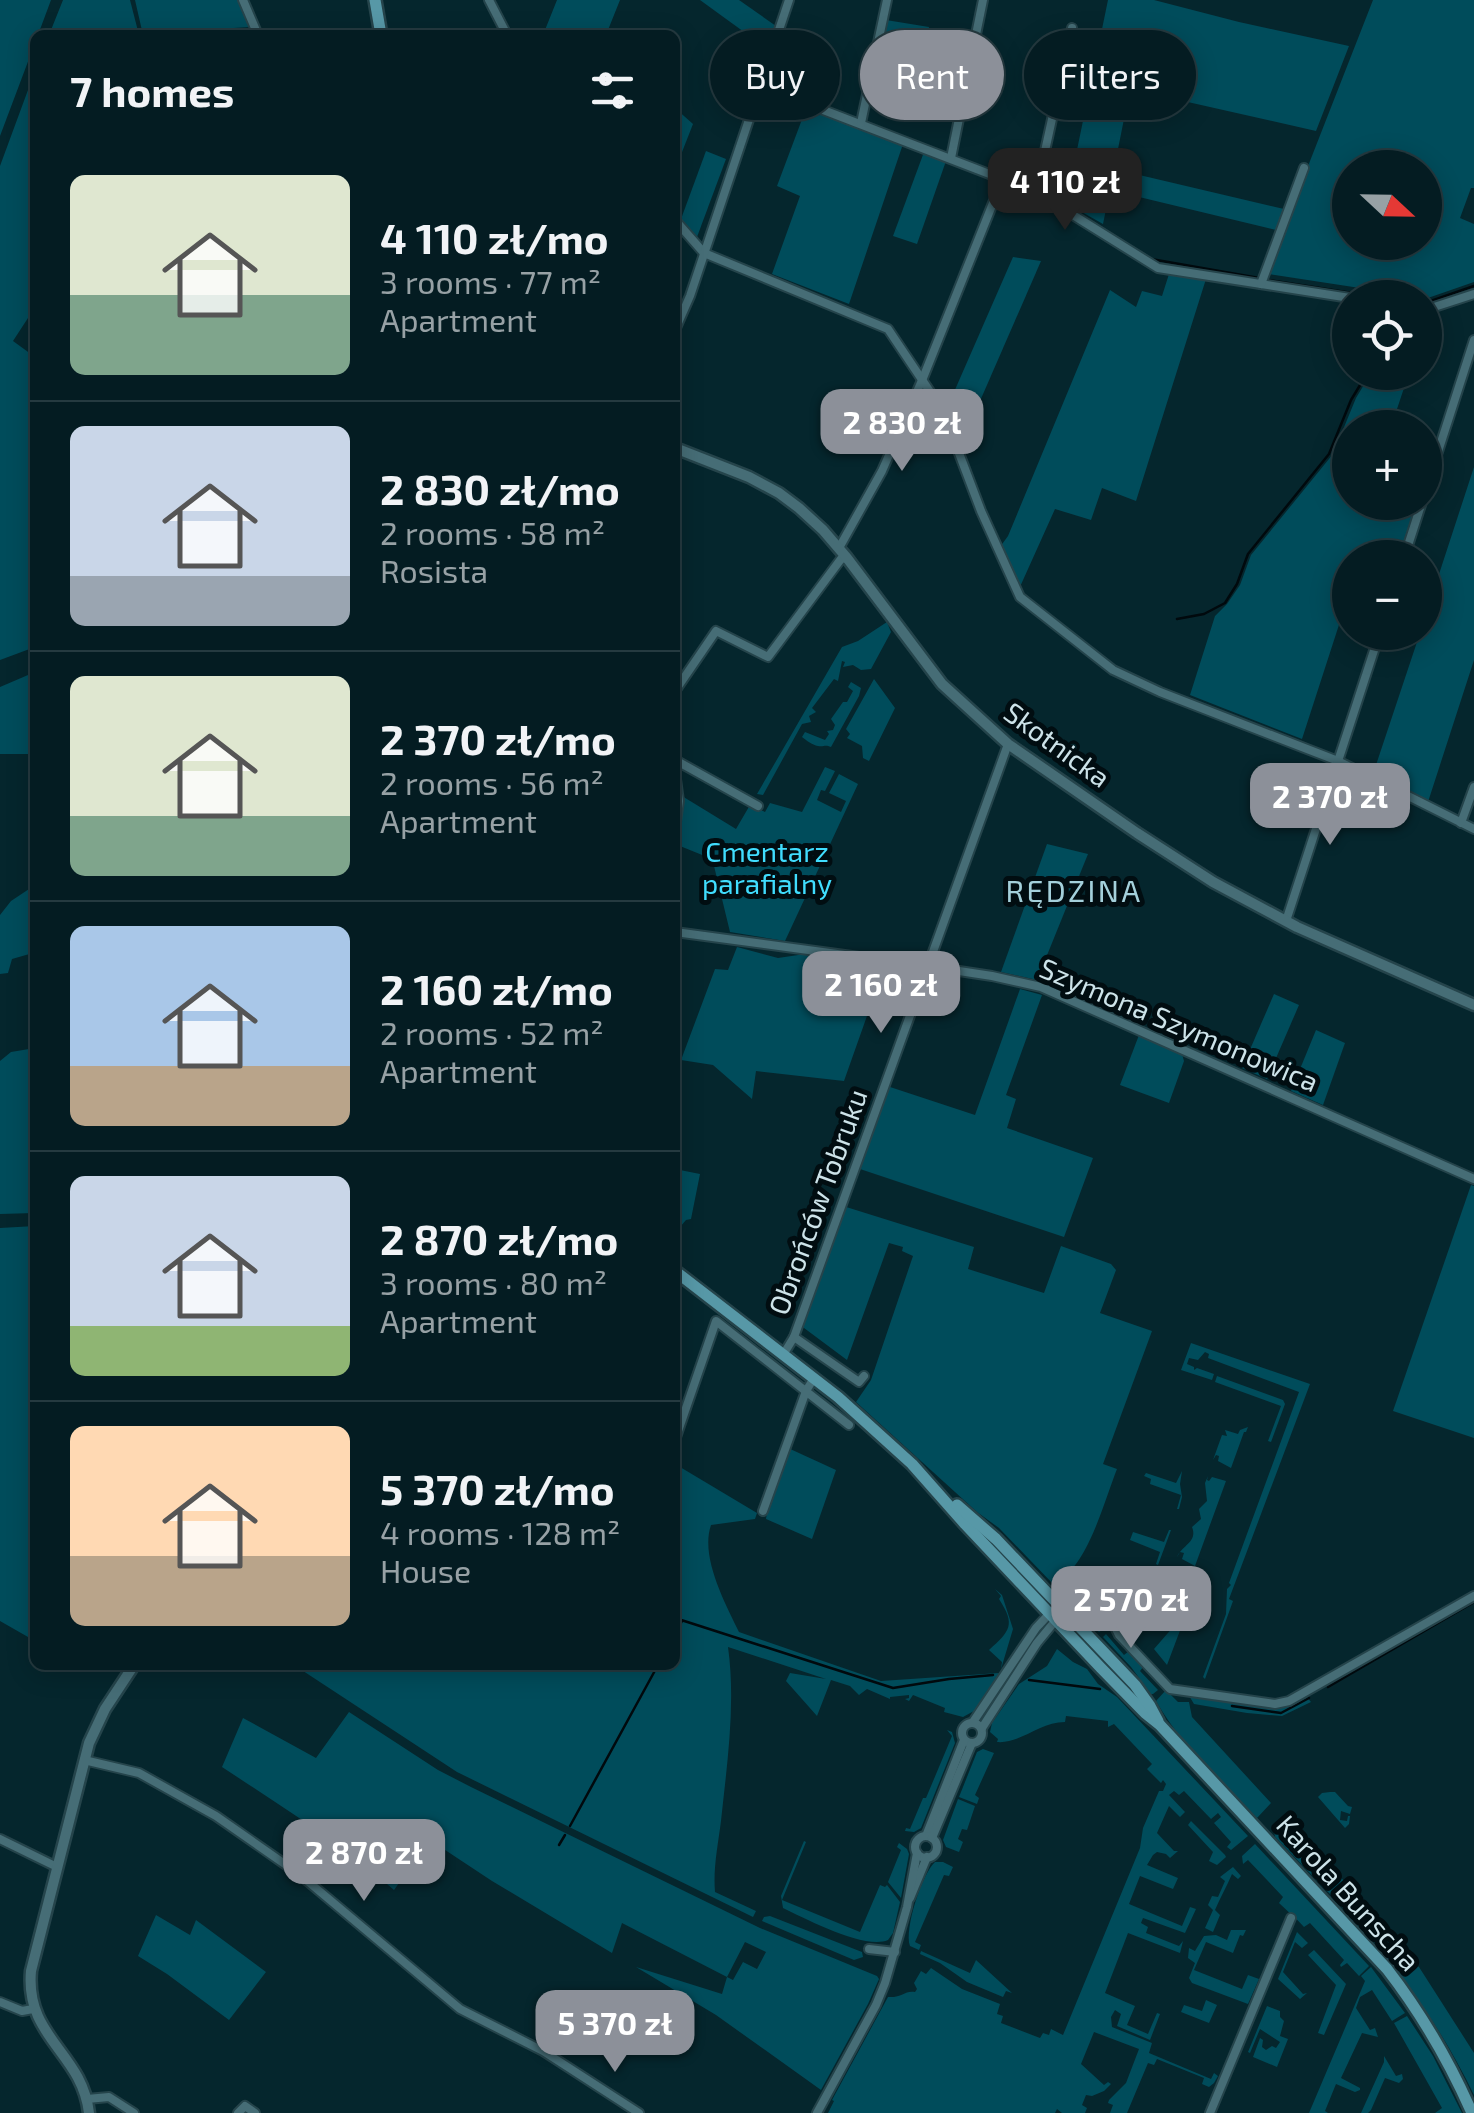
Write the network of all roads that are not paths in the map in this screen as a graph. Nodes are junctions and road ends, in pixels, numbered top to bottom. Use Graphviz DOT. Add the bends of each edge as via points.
graph roads {
  1 [pos="243,0"];
  2 [pos="375,0"];
  3 [pos="490,0"];
  4 [pos="788,0"];
  5 [pos="886,0"];
  6 [pos="983,0"];
  7 [pos="1072,28"];
  8 [pos="256,30"];
  9 [pos="381,30"];
  10 [pos="505,30"];
  11 [pos="779,30"];
  12 [pos="840,115"];
  13 [pos="749,120"];
  14 [pos="861,123"];
  15 [pos="951,158"];
  16 [pos="1304,168"];
  17 [pos="1003,178"];
  18 [pos="1036,192"];
  19 [pos="680,226"];
  20 [pos="704,253"];
  21 [pos="1261,284"];
  22 [pos="1474,294"];
  23 [pos="1332,295"];
  24 [pos="1442,304"];
  25 [pos="680,319"];
  26 [pos="1474,340"];
  27 [pos="923,378"];
  28 [pos="1442,439"];
  29 [pos="680,450"];
  30 [pos="843,553"];
  31 [pos="1374,650"];
  32 [pos="680,684"];
  33 [pos="1008,744"];
  34 [pos="1338,761"];
  35 [pos="680,763"];
  36 [pos="1474,787"];
  37 [pos="758,806"];
  38 [pos="1461,822"];
  39 [pos="1474,829"];
  40 [pos="1286,921"];
  41 [pos="680,933"];
  42 [pos="926,966"];
  43 [pos="1474,1005"];
  44 [pos="1474,1179"];
  45 [pos="680,1275"];
  46 [pos="794,1337"];
  47 [pos="784,1355"];
  48 [pos="864,1376"];
  49 [pos="814,1378"];
  50 [pos="806,1391"];
  51 [pos="680,1425"];
  52 [pos="848,1425"];
  53 [pos="763,1512"];
  54 [pos="1474,1596"];
  55 [pos="1055,1613"];
  56 [pos="131,1670"];
  57 [pos="973,1722"];
  58 [pos="982,1728"];
  59 [pos="968,1742"];
  60 [pos="84,1760"];
  61 [pos="929,1837"];
  62 [pos="0,1839"];
  63 [pos="916,1853"];
  64 [pos="927,1858"];
  65 [pos="57,1867"];
  66 [pos="907,1907"];
  67 [pos="1290,1918"];
  68 [pos="869,1949"];
  69 [pos="895,1952"];
  70 [pos="0,2002"];
  71 [pos="33,2008"];
  72 [pos="87,2098"];
  73 [pos="89,2113"];
  74 [pos="134,2113"];
  75 [pos="238,2113"];
  76 [pos="254,2113"];
  77 [pos="639,2113"];
  78 [pos="817,2113"];
  79 [pos="1210,2113"];
  80 [pos="1472,2113"];
  1 -- 8 [label="street"];
  2 -- 9 [label="main road"];
  3 -- 10 [label="street"];
  4 -- 11 [label="street"];
  5 -- 14 [label="street"];
  6 -- 15 [label="street"];
  7 -- 18 [label="street"];
  12 -- 14 [label="street"];
  13 -- 20 [label="street"];
  14 -- 15 [label="street"];
  15 -- 17 [label="street"];
  16 -- 21 [label="street"];
  17 -- 18 [label="street"];
  17 -- 27 [label="street"];
  18 -- 21 [label="street" via="1158,268"];
  19 -- 20 [label="street"];
  20 -- 25 [label="street"];
  20 -- 27 [label="street" via="888,328"];
  21 -- 23 [label="street"];
  22 -- 24 [label="street"];
  26 -- 28 [label="street"];
  27 -- 30 [label="street"];
  27 -- 34 [label="street" via="1020,597 1122,674"];
  29 -- 30 [label="street, Skotnicka" via="779,494"];
  30 -- 32 [label="street" via="768,657 716,631"];
  30 -- 33 [label="street, Skotnicka" via="942,684"];
  31 -- 34 [label="street"];
  33 -- 40 [label="street, Skotnicka" via="1186,865"];
  33 -- 42 [label="street, Obrońców Tobruku"];
  34 -- 38 [label="street"];
  34 -- 40 [label="street"];
  35 -- 37 [label="street"];
  36 -- 38 [label="street"];
  38 -- 39 [label="street"];
  40 -- 43 [label="street, Skotnicka"];
  41 -- 42 [label="street, Szymona Szymonowica"];
  42 -- 44 [label="street, Szymona Szymonowica" via="1047,988"];
  42 -- 46 [label="street, Obrońców Tobruku"];
  45 -- 47 [label="main road, Karola Bunscha"];
  46 -- 47 [label="street, Obrońców Tobruku"];
  46 -- 48 [label="street, Obrońców Tobruku" via="859,1382"];
  47 -- 49 [label="main road, Karola Bunscha"];
  49 -- 50 [label="street"];
  49 -- 55 [label="main road, Karola Bunscha" via="996,1539"];
  50 -- 51 [label="street" via="716,1321"];
  50 -- 52 [label="street"];
  50 -- 53 [label="street"];
  54 -- 55 [label="street" via="1278,1704 1170,1689 1119,1635 1094,1580 1082,1581"];
  55 -- 57 [label="street" via="1036,1628"];
  55 -- 58 [label="street"];
  55 -- 80 [label="main road, Karola Bunscha" via="1135,1685 1160,1725 1387,1969"];
  56 -- 60 [label="street"];
  57 -- 58 [label="street"];
  57 -- 59 [label="street" via="962,1728"];
  58 -- 59 [label="street" via="981,1738"];
  59 -- 61 [label="street"];
  60 -- 65 [label="street"];
  60 -- 77 [label="street" via="140,1773 199,1806 300,1874 460,2009 543,2050"];
  61 -- 63 [label="street" via="916,1842"];
  61 -- 64 [label="street" via="936,1851"];
  62 -- 65 [label="street"];
  63 -- 64 [label="street"];
  63 -- 66 [label="street"];
  64 -- 66 [label="street"];
  65 -- 71 [label="street" via="32,1971"];
  66 -- 69 [label="street"];
  67 -- 79 [label="street"];
  68 -- 69 [label="street"];
  69 -- 78 [label="street" via="876,2004"];
  70 -- 71 [label="street"];
  71 -- 72 [label="street"];
  72 -- 73 [label="street"];
  72 -- 74 [label="street" via="109,2098"];
  75 -- 76 [label="street" via="245,2106"];
}
